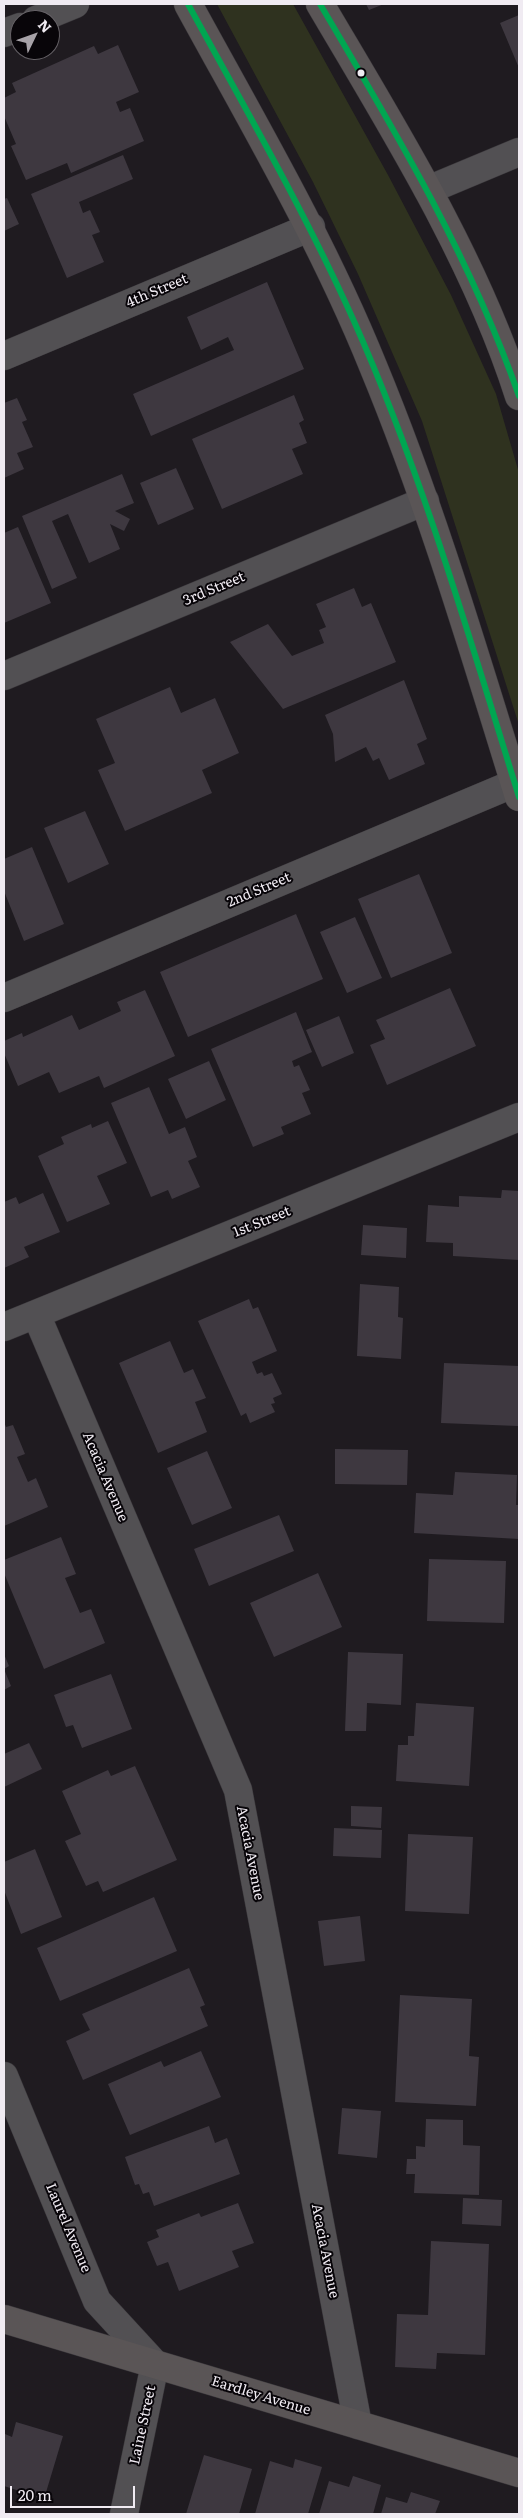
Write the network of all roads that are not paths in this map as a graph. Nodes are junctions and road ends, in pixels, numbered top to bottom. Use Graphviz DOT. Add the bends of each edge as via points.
graph roads {
  1 [pos="75,4"];
  2 [pos="188,4"];
  3 [pos="320,4"];
  4 [pos="60,10"];
  5 [pos="519,152"];
  6 [pos="428,190"];
  7 [pos="311,227"];
  8 [pos="4,356"];
  9 [pos="519,396"];
  10 [pos="425,501"];
  11 [pos="4,676"];
  12 [pos="517,790"];
  13 [pos="4,998"];
  14 [pos="519,1117"];
  15 [pos="36,1314"];
  16 [pos="4,1327"];
  17 [pos="4,2076"];
  18 [pos="4,2319"];
  19 [pos="155,2364"];
  20 [pos="358,2425"];
  21 [pos="519,2472"];
  22 [pos="124,2514"];
  1 -- 4 [label="street"];
  2 -- 7 [label="main road"];
  3 -- 6 [label="main road"];
  5 -- 6 [label="street"];
  6 -- 9 [label="main road" via="491,322"];
  7 -- 8 [label="street, 4th Street"];
  7 -- 10 [label="main road" via="373,366"];
  10 -- 11 [label="street, 3rd Street"];
  10 -- 12 [label="main road"];
  12 -- 13 [label="street, 2nd Street"];
  14 -- 15 [label="street, 1st Street"];
  15 -- 16 [label="street, 1st Street"];
  15 -- 20 [label="street, Acacia Avenue" via="238,1790"];
  17 -- 19 [label="street, Laurel Avenue" via="97,2301"];
  18 -- 19 [label="main road, Eardley Avenue"];
  19 -- 20 [label="main road, Eardley Avenue"];
  19 -- 22 [label="street, Laine Street"];
  20 -- 21 [label="main road, Eardley Avenue"];
}
